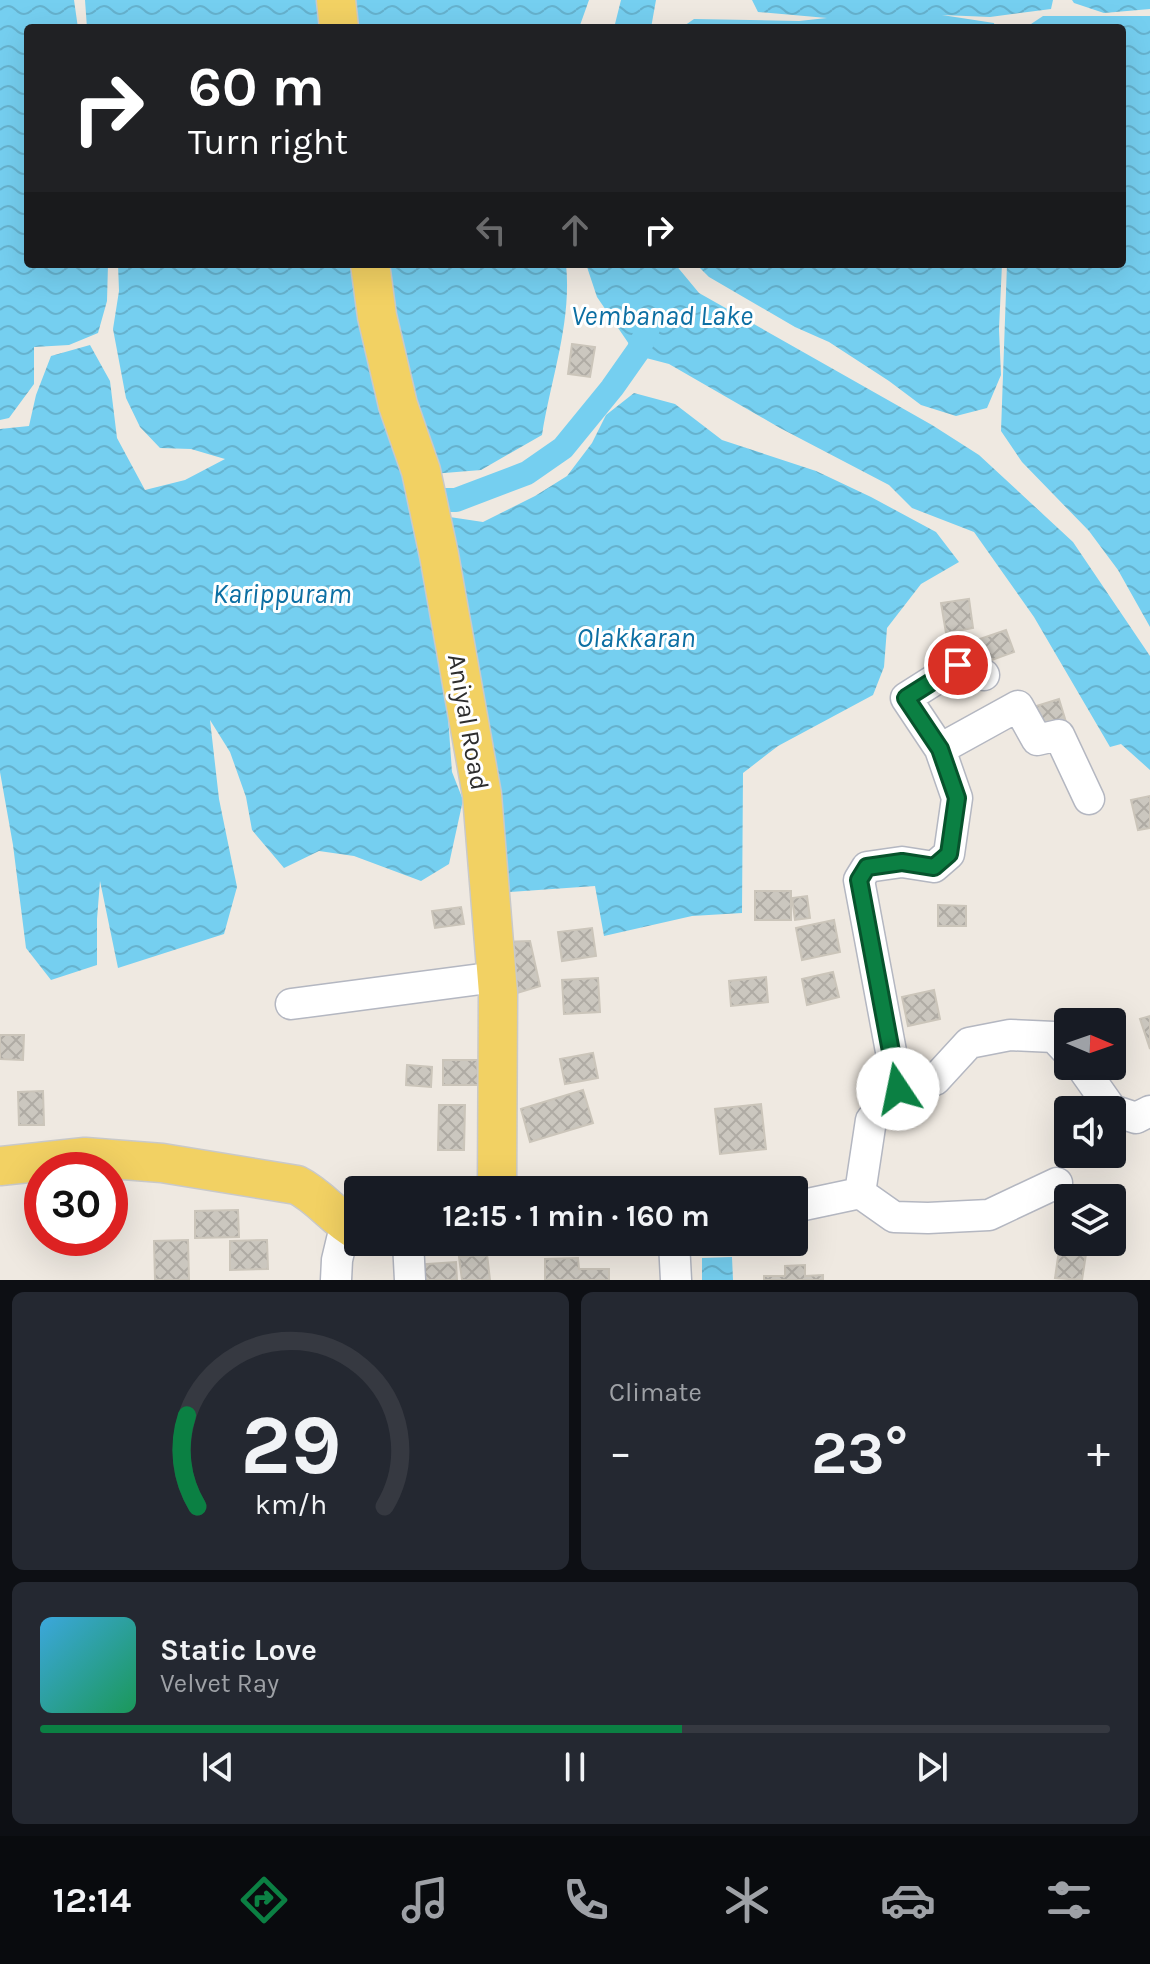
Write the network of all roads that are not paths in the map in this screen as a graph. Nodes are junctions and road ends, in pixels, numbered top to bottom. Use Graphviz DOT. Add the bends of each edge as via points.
graph roads {
  1 [pos="336,0"];
  2 [pos="339,24"];
  3 [pos="371,268"];
  4 [pos="984,675"];
  5 [pos="940,749"];
  6 [pos="1089,799"];
  7 [pos="496,977"];
  8 [pos="291,1004"];
  9 [pos="1054,1037"];
  10 [pos="898,1089"];
  11 [pos="1150,1111"];
  12 [pos="1126,1115"];
  13 [pos="0,1166"];
  14 [pos="497,1176"];
  15 [pos="1057,1183"];
  16 [pos="860,1193"];
  17 [pos="808,1204"];
  18 [pos="344,1222"];
  19 [pos="344,1238"];
  20 [pos="409,1256"];
  21 [pos="675,1256"];
  22 [pos="336,1280"];
  23 [pos="410,1280"];
  24 [pos="676,1280"];
  1 -- 2 [label="main road"];
  3 -- 7 [label="main road, Aniyal Road" via="401,416 421,471 482,795"];
  4 -- 5 [label="street" via="958,665 906,698"];
  5 -- 6 [label="street" via="1018,706 1037,740 1059,735"];
  5 -- 10 [label="street" via="957,798 949,854 934,867 902,862 867,867 859,880"];
  7 -- 8 [label="street"];
  7 -- 14 [label="main road, Aniyal Road"];
  9 -- 10 [label="street" via="1010,1035 969,1043 935,1080"];
  10 -- 16 [label="street" via="871,1120"];
  11 -- 12 [label="street" via="1136,1118"];
  13 -- 18 [label="main road" via="85,1157 162,1163 297,1185"];
  15 -- 16 [label="street" via="989,1215 894,1217"];
  16 -- 17 [label="street"];
  19 -- 22 [label="street"];
  20 -- 23 [label="street"];
  21 -- 24 [label="street"];
}
